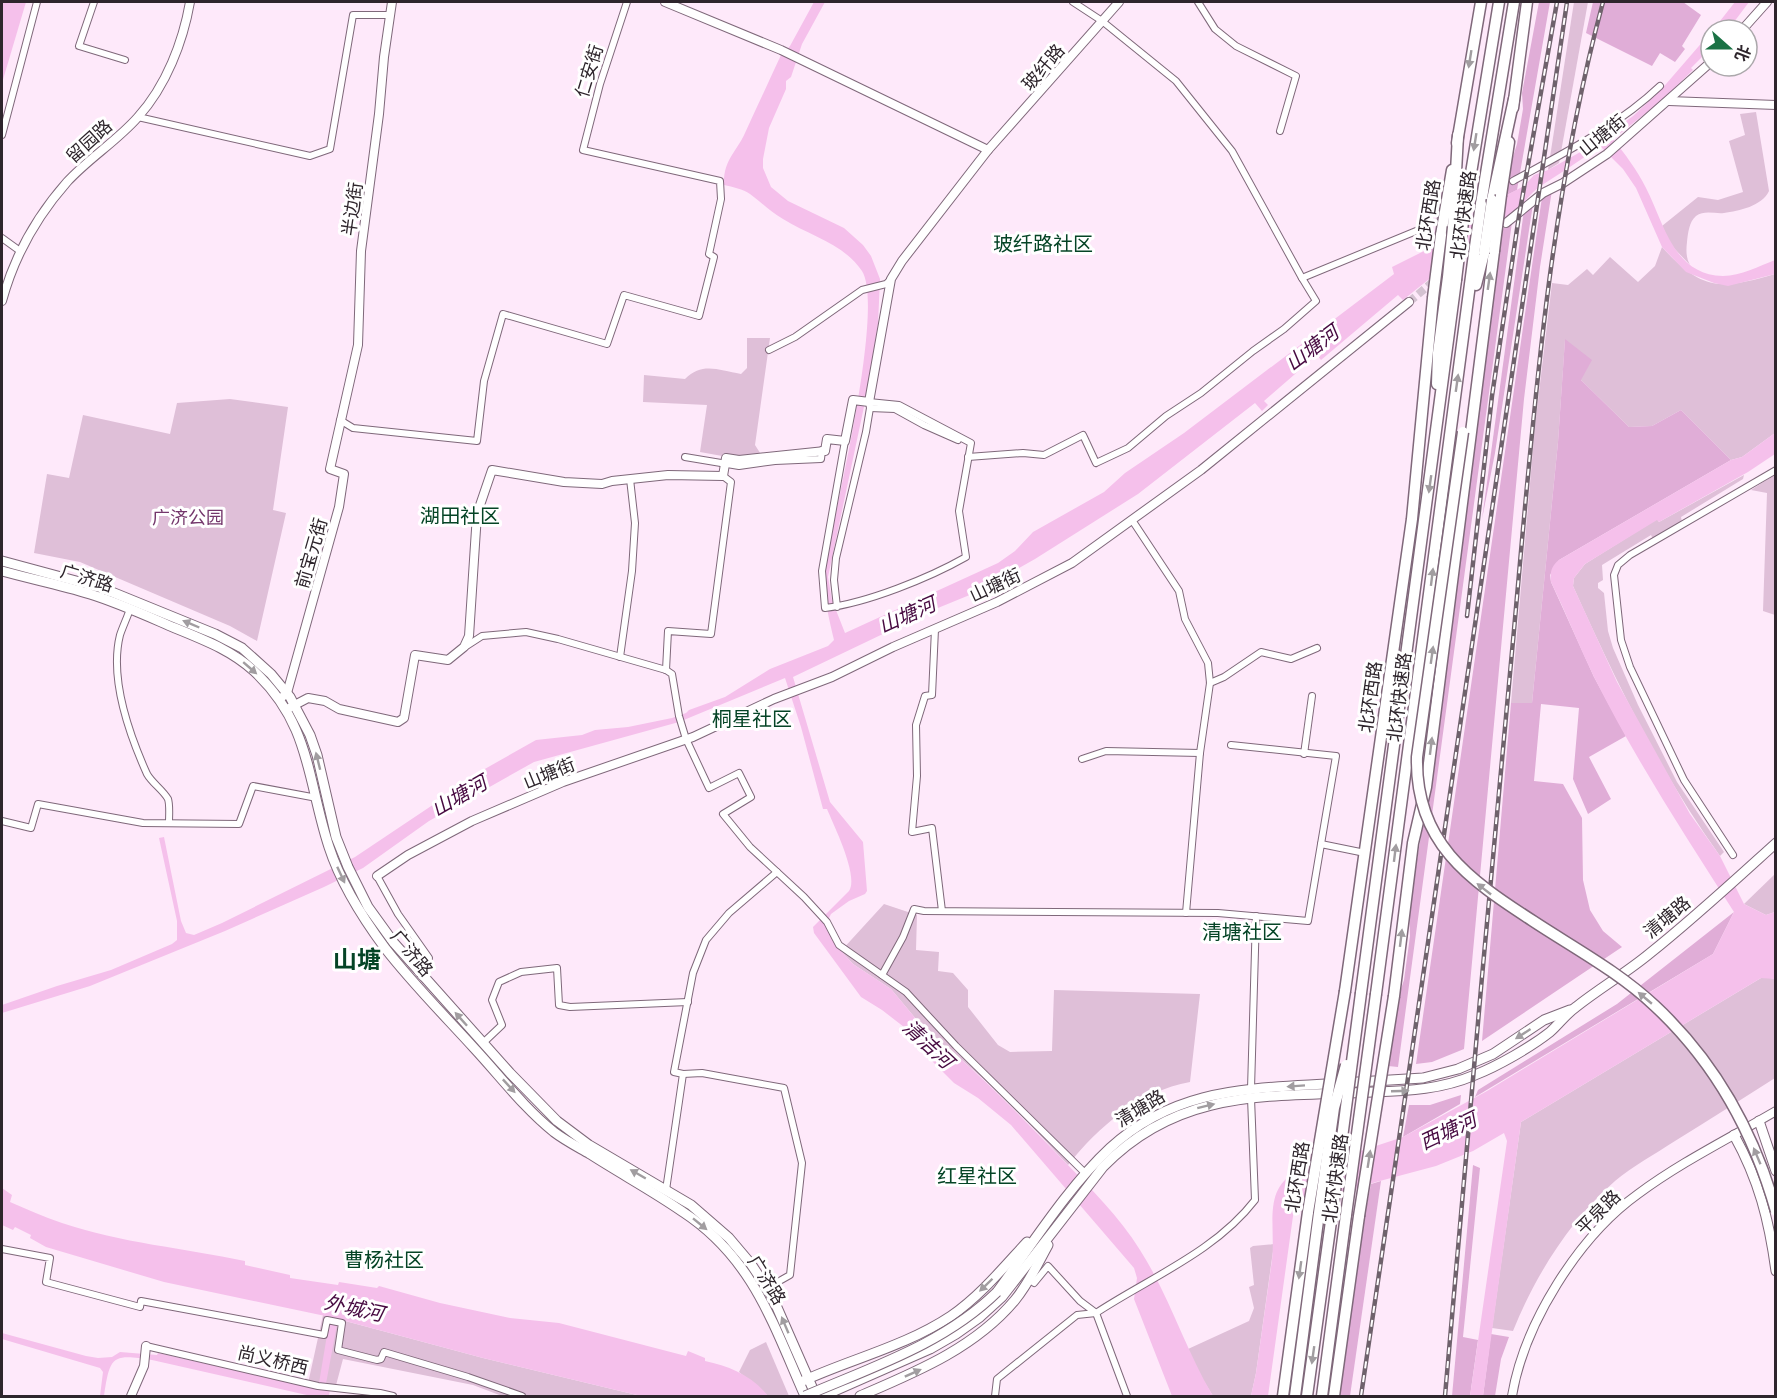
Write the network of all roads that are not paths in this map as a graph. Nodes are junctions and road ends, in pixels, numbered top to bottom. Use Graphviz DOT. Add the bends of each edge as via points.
graph roads {
  1 [pos="38,2"];
  2 [pos="94,2"];
  3 [pos="190,2"];
  4 [pos="392,2"];
  5 [pos="627,2"];
  6 [pos="665,2"];
  7 [pos="1073,2"];
  8 [pos="1119,2"];
  9 [pos="1198,2"];
  10 [pos="1481,2"];
  11 [pos="1499,2"];
  12 [pos="1514,2"];
  13 [pos="1527,2"];
  14 [pos="1767,2"];
  15 [pos="390,15"];
  16 [pos="1753,18"];
  17 [pos="1102,21"];
  18 [pos="125,60"];
  19 [pos="1699,73"];
  20 [pos="1660,86"];
  21 [pos="1669,102"];
  22 [pos="1776,105"];
  23 [pos="138,117"];
  24 [pos="1280,131"];
  25 [pos="2,135"];
  26 [pos="1458,135"];
  27 [pos="988,150"];
  28 [pos="1513,181"];
  29 [pos="1492,200"];
  30 [pos="1506,224"];
  31 [pos="1458,225"];
  32 [pos="1421,229"];
  33 [pos="2,238"];
  34 [pos="20,251"];
  35 [pos="1484,253"];
  36 [pos="1302,278"];
  37 [pos="889,281"];
  38 [pos="2,301"];
  39 [pos="1409,302"];
  40 [pos="1485,316"];
  41 [pos="769,350"];
  42 [pos="869,404"];
  43 [pos="340,420"];
  44 [pos="843,443"];
  45 [pos="967,443"];
  46 [pos="685,457"];
  47 [pos="968,457"];
  48 [pos="1776,470"];
  49 [pos="723,476"];
  50 [pos="630,479"];
  51 [pos="1132,520"];
  52 [pos="2,561"];
  53 [pos="2,571"];
  54 [pos="836,607"];
  55 [pos="130,609"];
  56 [pos="935,629"];
  57 [pos="464,647"];
  58 [pos="1317,648"];
  59 [pos="620,657"];
  60 [pos="666,670"];
  61 [pos="1210,683"];
  62 [pos="283,696"];
  63 [pos="1312,696"];
  64 [pos="291,707"];
  65 [pos="686,740"];
  66 [pos="1231,745"];
  67 [pos="1200,753"];
  68 [pos="1304,754"];
  69 [pos="1082,759"];
  70 [pos="316,798"];
  71 [pos="326,819"];
  72 [pos="2,821"];
  73 [pos="169,822"];
  74 [pos="1776,843"];
  75 [pos="1321,844"];
  76 [pos="1365,853"];
  77 [pos="1733,855"];
  78 [pos="777,872"];
  79 [pos="377,876"];
  80 [pos="942,911"];
  81 [pos="1186,913"];
  82 [pos="1256,916"];
  83 [pos="390,946"];
  84 [pos="419,973"];
  85 [pos="882,975"];
  86 [pos="688,1002"];
  87 [pos="1357,1027"];
  88 [pos="483,1043"];
  89 [pos="683,1074"];
  90 [pos="1251,1093"];
  91 [pos="1776,1111"];
  92 [pos="1759,1121"];
  93 [pos="1734,1135"];
  94 [pos="1776,1171"];
  95 [pos="1086,1178"];
  96 [pos="666,1190"];
  97 [pos="1776,1211"];
  98 [pos="1313,1213"];
  99 [pos="1059,1215"];
  100 [pos="2,1249"];
  101 [pos="1776,1271"];
  102 [pos="1029,1280"];
  103 [pos="767,1288"];
  104 [pos="999,1294"];
  105 [pos="1096,1313"];
  106 [pos="146,1349"];
  107 [pos="804,1381"];
  108 [pos="131,1396"];
  109 [pos="393,1396"];
  110 [pos="522,1396"];
  111 [pos="805,1396"];
  112 [pos="816,1396"];
  113 [pos="823,1396"];
  114 [pos="860,1396"];
  115 [pos="995,1396"];
  116 [pos="1126,1396"];
  117 [pos="1283,1396"];
  118 [pos="1295,1396"];
  119 [pos="1307,1396"];
  120 [pos="1322,1396"];
  121 [pos="1334,1396"];
  122 [pos="1512,1396"];
  1 -- 25 [label="street"];
  2 -- 18 [label="street" via="79,46"];
  3 -- 23 [label="street, 留园路" via="170,66"];
  4 -- 15 [label="street, 半边街"];
  5 -- 43 [label="street, 仁安街" via="583,150 720,181 722,199 709,254 714,257 699,316 624,295 607,344 503,314 484,381 477,441 353,428"];
  6 -- 27 [label="street" via="781,50"];
  7 -- 17 [label="street"];
  8 -- 17 [label="street, 玻纤路"];
  9 -- 24 [label="street" via="1215,30 1236,46 1296,76"];
  10 -- 26 [label="main road, 北环西路, one-way"];
  11 -- 31 [label="main road, 北环快速路, one-way"];
  12 -- 29 [label="main road, 北环快速路" via="1485,175"];
  13 -- 29 [label="main road" via="1514,99"];
  14 -- 16 [label="street"];
  15 -- 23 [label="street" via="353,15 330,149 310,156"];
  15 -- 43 [label="street, 半边街" via="361,251 358,345"];
  17 -- 27 [label="street, 玻纤路"];
  17 -- 36 [label="street" via="1176,81 1232,151"];
  19 -- 21 [label="street, 山塘街"];
  20 -- 28 [label="street" via="1590,138"];
  21 -- 22 [label="street"];
  21 -- 30 [label="street, 山塘街" via="1607,154 1543,193"];
  23 -- 34 [label="street, 留园路" via="68,181"];
  26 -- 31 [label="main road"];
  26 -- 76 [label="main road, 北环西路, bridge" via="1441,235 1412,519"];
  27 -- 37 [label="street, 玻纤路"];
  29 -- 35 [label="main road, bridge"];
  31 -- 87 [label="main road, 北环快速路, one-way, bridge" via="1438,353 1435,444"];
  32 -- 36 [label="street"];
  33 -- 34 [label="street"];
  34 -- 38 [label="street, 留园路"];
  40 -- 35 [label="main road, one-way"];
  120 -- 35 [label="main road, 北环快速路, one-way, bridge" via="1465,329"];
  36 -- 47 [label="street" via="1316,301 1128,448 1096,463 1083,435 1044,455"];
  37 -- 41 [label="street" via="861,290 795,337"];
  37 -- 42 [label="street"];
  39 -- 51 [label="street, 山塘街" via="1201,470"];
  97 -- 40 [label="main road, one-way, bridge" via="1758,1158 1729,1097 1673,1024 1620,978 1483,888 1444,848 1426,816 1417,781 1417,757 1463,432"];
  121 -- 40 [label="main road, one-way, bridge" via="1413,843 1426,788"];
  42 -- 44 [label="street" via="853,400"];
  42 -- 45 [label="street" via="895,409"];
  42 -- 47 [label="street" via="899,405 971,443"];
  42 -- 54 [label="street" via="836,558"];
  43 -- 62 [label="street, 前宝元街" via="330,469 344,474 339,507"];
  44 -- 46 [label="street" via="823,442 821,459 739,466"];
  44 -- 49 [label="street" via="827,439 825,452 726,458"];
  44 -- 54 [label="street" via="822,571 826,608"];
  47 -- 54 [label="street" via="959,511 966,557 910,584"];
  48 -- 77 [label="street" via="1630,555 1618,565 1614,575 1621,640 1630,667 1684,780"];
  49 -- 50 [label="street"];
  49 -- 60 [label="street" via="731,482 711,634 668,631"];
  50 -- 57 [label="street" via="602,484 564,482 492,470 477,514 469,636"];
  50 -- 59 [label="street" via="635,524"];
  51 -- 56 [label="street, 山塘街" via="1072,563"];
  51 -- 61 [label="street" via="1179,591 1185,619 1208,663"];
  62 -- 52 [label="main road, 广济路, one-way" via="254,658 220,636 102,588"];
  53 -- 55 [label="main road, 广济路"];
  55 -- 62 [label="main road, 广济路, one-way" via="232,653"];
  55 -- 73 [label="street" via="118,647 122,703 149,777 168,799"];
  56 -- 65 [label="street, 山塘街"];
  56 -- 80 [label="street" via="932,695 925,696 916,725 912,832 932,828"];
  57 -- 59 [label="street" via="482,636 525,632"];
  57 -- 64 [label="street" via="448,660 415,655 404,718 398,722 339,710 326,701 308,698"];
  58 -- 61 [label="street" via="1291,659 1261,652"];
  59 -- 60 [label="street"];
  60 -- 65 [label="street" via="672,674"];
  61 -- 67 [label="street"];
  62 -- 64 [label="main road, 广济路"];
  63 -- 68 [label="street"];
  64 -- 70 [label="main road, 广济路"];
  71 -- 64 [label="main road, 广济路, one-way" via="315,751"];
  65 -- 78 [label="street" via="709,788 740,773 752,797 723,814 750,848"];
  65 -- 79 [label="street, 山塘街" via="563,782 472,821"];
  66 -- 68 [label="street"];
  67 -- 69 [label="street" via="1106,751"];
  67 -- 81 [label="street"];
  68 -- 75 [label="street" via="1336,756"];
  70 -- 71 [label="main road, 广济路"];
  70 -- 73 [label="street" via="253,786 239,824"];
  71 -- 83 [label="main road, 广济路" via="330,850 343,881 360,912"];
  72 -- 73 [label="street" via="31,828 38,804 143,823"];
  74 -- 90 [label="main road, 清塘路" via="1648,955 1575,1008 1544,1020 1493,1054 1445,1074 1423,1078"];
  75 -- 76 [label="street"];
  75 -- 82 [label="street" via="1308,921"];
  76 -- 98 [label="main road, 北环西路, bridge"];
  78 -- 85 [label="street" via="825,919 839,945"];
  78 -- 86 [label="street" via="729,913 706,940 693,974"];
  79 -- 84 [label="street" via="429,958"];
  80 -- 81 [label="street"];
  80 -- 85 [label="street" via="914,909"];
  81 -- 82 [label="street"];
  82 -- 90 [label="street"];
  83 -- 84 [label="main road, 广济路"];
  83 -- 107 [label="main road, 广济路, one-way" via="503,1079 551,1129 686,1213 722,1244 763,1301"];
  88 -- 84 [label="main road, 广济路, one-way"];
  85 -- 95 [label="street" via="906,992"];
  86 -- 88 [label="street" via="570,1007 559,1005 557,968 521,972 499,982 492,1000 502,1025"];
  86 -- 89 [label="street" via="674,1072"];
  87 -- 98 [label="main road, bridge" via="1334,1108"];
  87 -- 119 [label="main road, 北环快速路, one-way, bridge"];
  96 -- 88 [label="main road, 广济路, one-way" via="568,1130"];
  89 -- 96 [label="street"];
  89 -- 103 [label="street" via="702,1073 784,1088 802,1163 799,1207 790,1275"];
  90 -- 95 [label="main road, 清塘路" via="1198,1098 1160,1113 1123,1137"];
  90 -- 105 [label="street" via="1255,1200 1209,1244"];
  91 -- 92 [label="street, 平泉路"];
  92 -- 93 [label="street, 平泉路"];
  92 -- 94 [label="main road"];
  93 -- 101 [label="main road" via="1748,1160 1765,1209"];
  93 -- 122 [label="street, 平泉路" via="1637,1194 1578,1254 1536,1323"];
  95 -- 99 [label="main road, 清塘路"];
  96 -- 103 [label="main road, 广济路" via="725,1233"];
  98 -- 117 [label="main road, 北环西路, one-way"];
  98 -- 118 [label="main road" via="1313,1254"];
  99 -- 102 [label="main road"];
  99 -- 104 [label="main road, 清塘路"];
  99 -- 107 [label="main road, one-way" via="952,1315"];
  100 -- 110 [label="street" via="50,1258 46,1282 140,1307 141,1301 324,1335 327,1320 342,1323 338,1350 377,1360 384,1352"];
  102 -- 105 [label="street" via="1034,1284 1048,1266"];
  114 -- 102 [label="main road, one-way" via="931,1365 960,1347 1005,1310"];
  107 -- 103 [label="main road, 广济路, one-way"];
  104 -- 111 [label="main road, 清塘路, bridge" via="945,1334"];
  104 -- 113 [label="main road, 清塘路" via="972,1324 941,1344"];
  105 -- 115 [label="street" via="1077,1315 997,1380"];
  105 -- 116 [label="street"];
  106 -- 108 [label="street"];
  106 -- 109 [label="street, 尚义桥西" via="326,1388"];
  107 -- 111 [label="main road, 广济路"];
  107 -- 112 [label="main road, 广济路"];
  107 -- 113 [label="main road, 广济路"];
}
